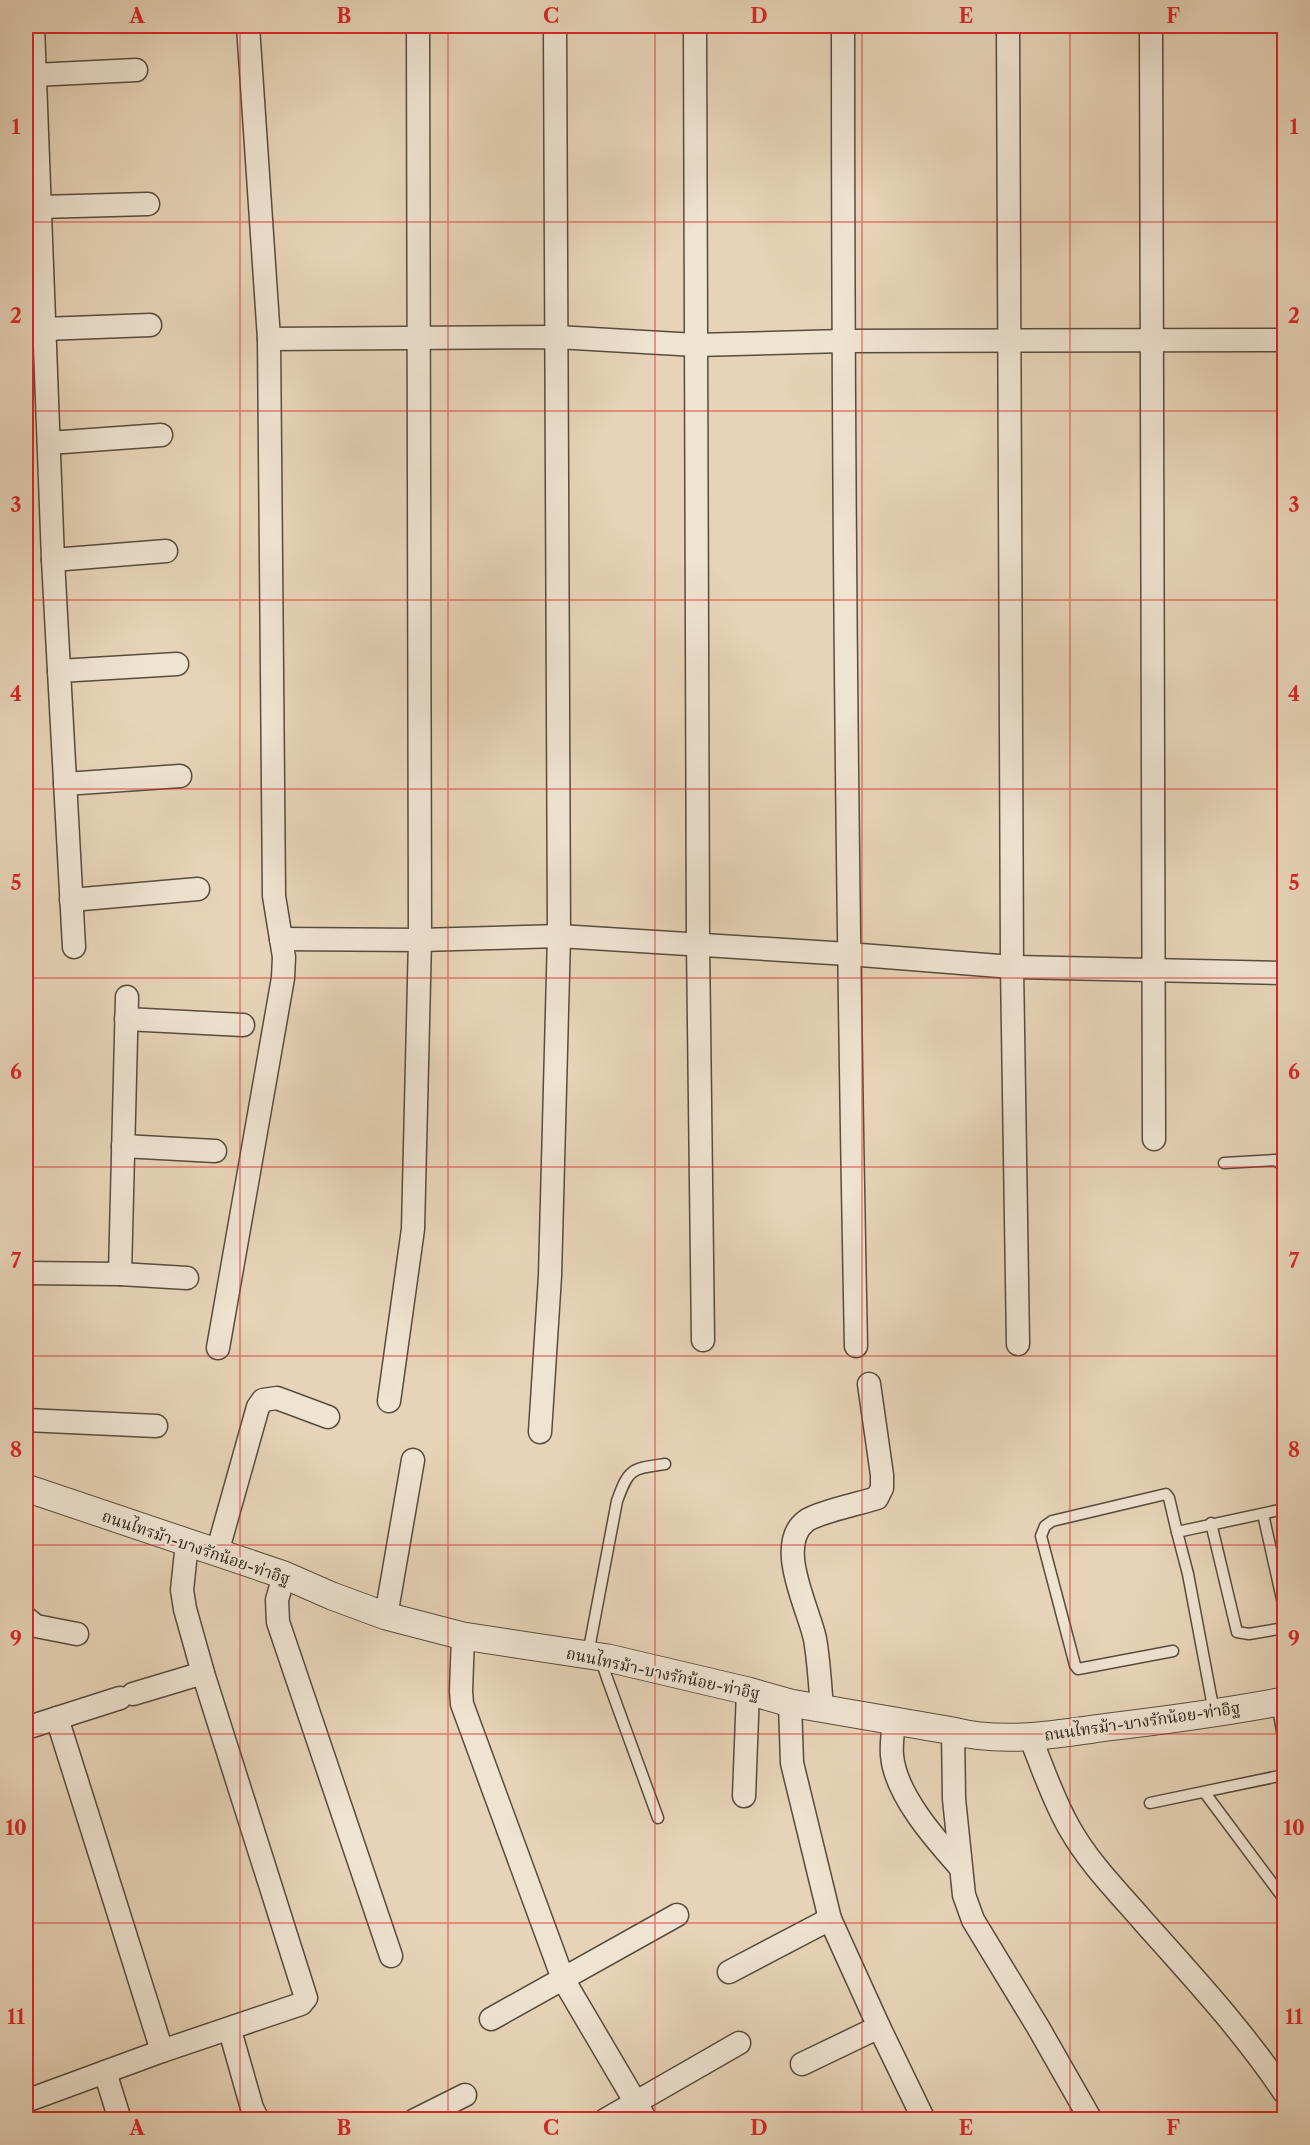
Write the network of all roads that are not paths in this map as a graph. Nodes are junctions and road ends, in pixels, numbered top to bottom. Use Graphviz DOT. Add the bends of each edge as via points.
graph roads {
  1 [pos="33,26"];
  2 [pos="248,26"];
  3 [pos="418,26"];
  4 [pos="555,26"];
  5 [pos="695,26"];
  6 [pos="843,26"];
  7 [pos="1008,26"];
  8 [pos="1151,26"];
  9 [pos="135,70"];
  10 [pos="34,75"];
  11 [pos="147,204"];
  12 [pos="40,207"];
  13 [pos="150,325"];
  14 [pos="44,329"];
  15 [pos="419,337"];
  16 [pos="557,337"];
  17 [pos="269,339"];
  18 [pos="1153,340"];
  19 [pos="1284,340"];
  20 [pos="843,341"];
  21 [pos="1008,341"];
  22 [pos="696,345"];
  23 [pos="161,435"];
  24 [pos="49,443"];
  25 [pos="166,551"];
  26 [pos="53,560"];
  27 [pos="177,664"];
  28 [pos="59,671"];
  29 [pos="180,776"];
  30 [pos="65,784"];
  31 [pos="198,890"];
  32 [pos="71,900"];
  33 [pos="559,936"];
  34 [pos="281,939"];
  35 [pos="420,940"];
  36 [pos="698,944"];
  37 [pos="74,947"];
  38 [pos="848,954"];
  39 [pos="1012,967"];
  40 [pos="1155,971"];
  41 [pos="1284,973"];
  42 [pos="243,1025"];
  43 [pos="1154,1139"];
  44 [pos="123,1146"];
  45 [pos="215,1151"];
  46 [pos="1224,1163"];
  47 [pos="1284,1173"];
  48 [pos="26,1273"];
  49 [pos="120,1274"];
  50 [pos="187,1278"];
  51 [pos="703,1340"];
  52 [pos="1018,1344"];
  53 [pos="856,1346"];
  54 [pos="218,1348"];
  55 [pos="869,1384"];
  56 [pos="389,1401"];
  57 [pos="328,1417"];
  58 [pos="26,1420"];
  59 [pos="156,1426"];
  60 [pos="540,1432"];
  61 [pos="413,1460"];
  62 [pos="665,1464"];
  63 [pos="26,1491"];
  64 [pos="1284,1509"];
  65 [pos="1263,1514"];
  66 [pos="1211,1523"];
  67 [pos="1177,1532"];
  68 [pos="187,1543"];
  69 [pos="217,1553"];
  70 [pos="284,1575"];
  71 [pos="1284,1608"];
  72 [pos="386,1616"];
  73 [pos="26,1618"];
  74 [pos="1284,1628"];
  75 [pos="77,1634"];
  76 [pos="462,1636"];
  77 [pos="1173,1651"];
  78 [pos="598,1656"];
  79 [pos="203,1673"];
  80 [pos="748,1691"];
  81 [pos="1281,1701"];
  82 [pos="790,1703"];
  83 [pos="822,1708"];
  84 [pos="1214,1712"];
  85 [pos="57,1718"];
  86 [pos="894,1722"];
  87 [pos="26,1728"];
  88 [pos="953,1731"];
  89 [pos="1030,1737"];
  90 [pos="1284,1743"];
  91 [pos="1284,1775"];
  92 [pos="1205,1793"];
  93 [pos="744,1796"];
  94 [pos="1150,1803"];
  95 [pos="658,1818"];
  96 [pos="960,1867"];
  97 [pos="1284,1899"];
  98 [pos="677,1915"];
  99 [pos="830,1919"];
  100 [pos="391,1956"];
  101 [pos="729,1972"];
  102 [pos="563,1978"];
  103 [pos="491,2019"];
  104 [pos="879,2027"];
  105 [pos="233,2041"];
  106 [pos="739,2043"];
  107 [pos="162,2050"];
  108 [pos="802,2064"];
  109 [pos="105,2072"];
  110 [pos="1284,2092"];
  111 [pos="465,2095"];
  112 [pos="26,2100"];
  113 [pos="641,2111"];
  114 [pos="120,2120"];
  115 [pos="258,2120"];
  116 [pos="415,2120"];
  117 [pos="605,2120"];
  118 [pos="924,2120"];
  119 [pos="1091,2120"];
  1 -- 10 [label="street"];
  2 -- 17 [label="street"];
  3 -- 15 [label="street"];
  4 -- 16 [label="street"];
  5 -- 22 [label="street"];
  6 -- 20 [label="street"];
  7 -- 21 [label="street"];
  8 -- 18 [label="street"];
  9 -- 10 [label="street"];
  10 -- 12 [label="street"];
  11 -- 12 [label="street"];
  12 -- 14 [label="street"];
  13 -- 14 [label="street"];
  14 -- 24 [label="street"];
  15 -- 16 [label="street"];
  15 -- 17 [label="street"];
  15 -- 35 [label="street"];
  16 -- 22 [label="street"];
  16 -- 33 [label="street"];
  17 -- 34 [label="street" via="274,896"];
  18 -- 19 [label="street"];
  18 -- 21 [label="street"];
  18 -- 40 [label="street"];
  20 -- 21 [label="street"];
  20 -- 22 [label="street"];
  20 -- 38 [label="street"];
  21 -- 39 [label="street"];
  22 -- 36 [label="street"];
  23 -- 24 [label="street"];
  24 -- 26 [label="street"];
  25 -- 26 [label="street"];
  26 -- 28 [label="street"];
  27 -- 28 [label="street"];
  28 -- 30 [label="street"];
  29 -- 30 [label="street"];
  30 -- 32 [label="street"];
  31 -- 32 [label="street"];
  32 -- 37 [label="street"];
  33 -- 35 [label="street"];
  33 -- 36 [label="street"];
  33 -- 60 [label="street" via="550,1276"];
  34 -- 35 [label="street"];
  34 -- 54 [label="street" via="283,978"];
  35 -- 56 [label="street" via="413,1229"];
  36 -- 38 [label="street"];
  36 -- 51 [label="street"];
  38 -- 39 [label="street"];
  38 -- 53 [label="street"];
  39 -- 40 [label="street"];
  39 -- 52 [label="street"];
  40 -- 41 [label="street"];
  40 -- 43 [label="street"];
  42 -- 44 [label="street" via="126,1008"];
  44 -- 45 [label="street"];
  44 -- 49 [label="street"];
  46 -- 47 [label="lane" via="1275,1160"];
  48 -- 49 [label="street"];
  49 -- 50 [label="street"];
  55 -- 83 [label="street" via="882,1488 877,1498 808,1519 798,1529 794,1541 794,1569 814,1637"];
  57 -- 69 [label="street" via="277,1398 263,1400"];
  58 -- 59 [label="street"];
  61 -- 72 [label="street"];
  62 -- 78 [label="lane" via="637,1468 626,1477 617,1501"];
  63 -- 68 [label="street, ถนนไทรม้า-บางรักน้อย-ท่าอิฐ"];
  64 -- 65 [label="lane"];
  65 -- 66 [label="lane"];
  65 -- 71 [label="lane"];
  66 -- 67 [label="lane"];
  66 -- 74 [label="lane" via="1237,1632 1249,1634"];
  67 -- 77 [label="lane" via="1166,1494 1052,1521 1041,1536 1078,1669"];
  67 -- 84 [label="lane"];
  68 -- 69 [label="street, ถนนไทรม้า-บางรักน้อย-ท่าอิฐ"];
  68 -- 79 [label="street" via="182,1590"];
  69 -- 70 [label="street, ถนนไทรม้า-บางรักน้อย-ท่าอิฐ"];
  70 -- 72 [label="street, ถนนไทรม้า-บางรักน้อย-ท่าอิฐ"];
  70 -- 100 [label="street" via="277,1600 278,1622"];
  72 -- 76 [label="street, ถนนไทรม้า-บางรักน้อย-ท่าอิฐ"];
  73 -- 75 [label="street" via="36,1626"];
  76 -- 78 [label="street, ถนนไทรม้า-บางรักน้อย-ท่าอิฐ"];
  76 -- 102 [label="street" via="462,1704"];
  78 -- 80 [label="street, ถนนไทรม้า-บางรักน้อย-ท่าอิฐ"];
  78 -- 95 [label="lane"];
  79 -- 85 [label="street"];
  79 -- 107 [label="street" via="306,1998 301,2004"];
  80 -- 82 [label="street, ถนนไทรม้า-บางรักน้อย-ท่าอิฐ"];
  80 -- 93 [label="street"];
  81 -- 84 [label="street, ถนนไทรม้า-บางรักน้อย-ท่าอิฐ"];
  81 -- 90 [label="lane"];
  82 -- 83 [label="street, ถนนไทรม้า-บางรักน้อย-ท่าอิฐ"];
  82 -- 99 [label="street" via="792,1762"];
  83 -- 86 [label="street, ถนนไทรม้า-บางรักน้อย-ท่าอิฐ"];
  84 -- 89 [label="street, ถนนไทรม้า-บางรักน้อย-ท่าอิฐ"];
  85 -- 87 [label="street"];
  85 -- 107 [label="street"];
  86 -- 88 [label="street, ถนนไทรม้า-บางรักน้อย-ท่าอิฐ"];
  86 -- 96 [label="street" via="892,1756 901,1786 926,1828"];
  88 -- 89 [label="street, ถนนไทรม้า-บางรักน้อย-ท่าอิฐ" via="972,1736"];
  88 -- 96 [label="street"];
  89 -- 110 [label="street" via="1071,1831 1117,1891 1269,2068"];
  91 -- 92 [label="lane"];
  92 -- 94 [label="lane"];
  92 -- 97 [label="lane"];
  96 -- 119 [label="street" via="973,1920"];
  98 -- 102 [label="street"];
  99 -- 101 [label="street"];
  99 -- 104 [label="street"];
  102 -- 103 [label="street"];
  102 -- 113 [label="street"];
  104 -- 108 [label="street"];
  104 -- 118 [label="street"];
  105 -- 115 [label="street"];
  106 -- 113 [label="street"];
  107 -- 109 [label="street"];
  109 -- 112 [label="street"];
  109 -- 114 [label="street"];
  111 -- 116 [label="street"];
  113 -- 117 [label="street"];
}
